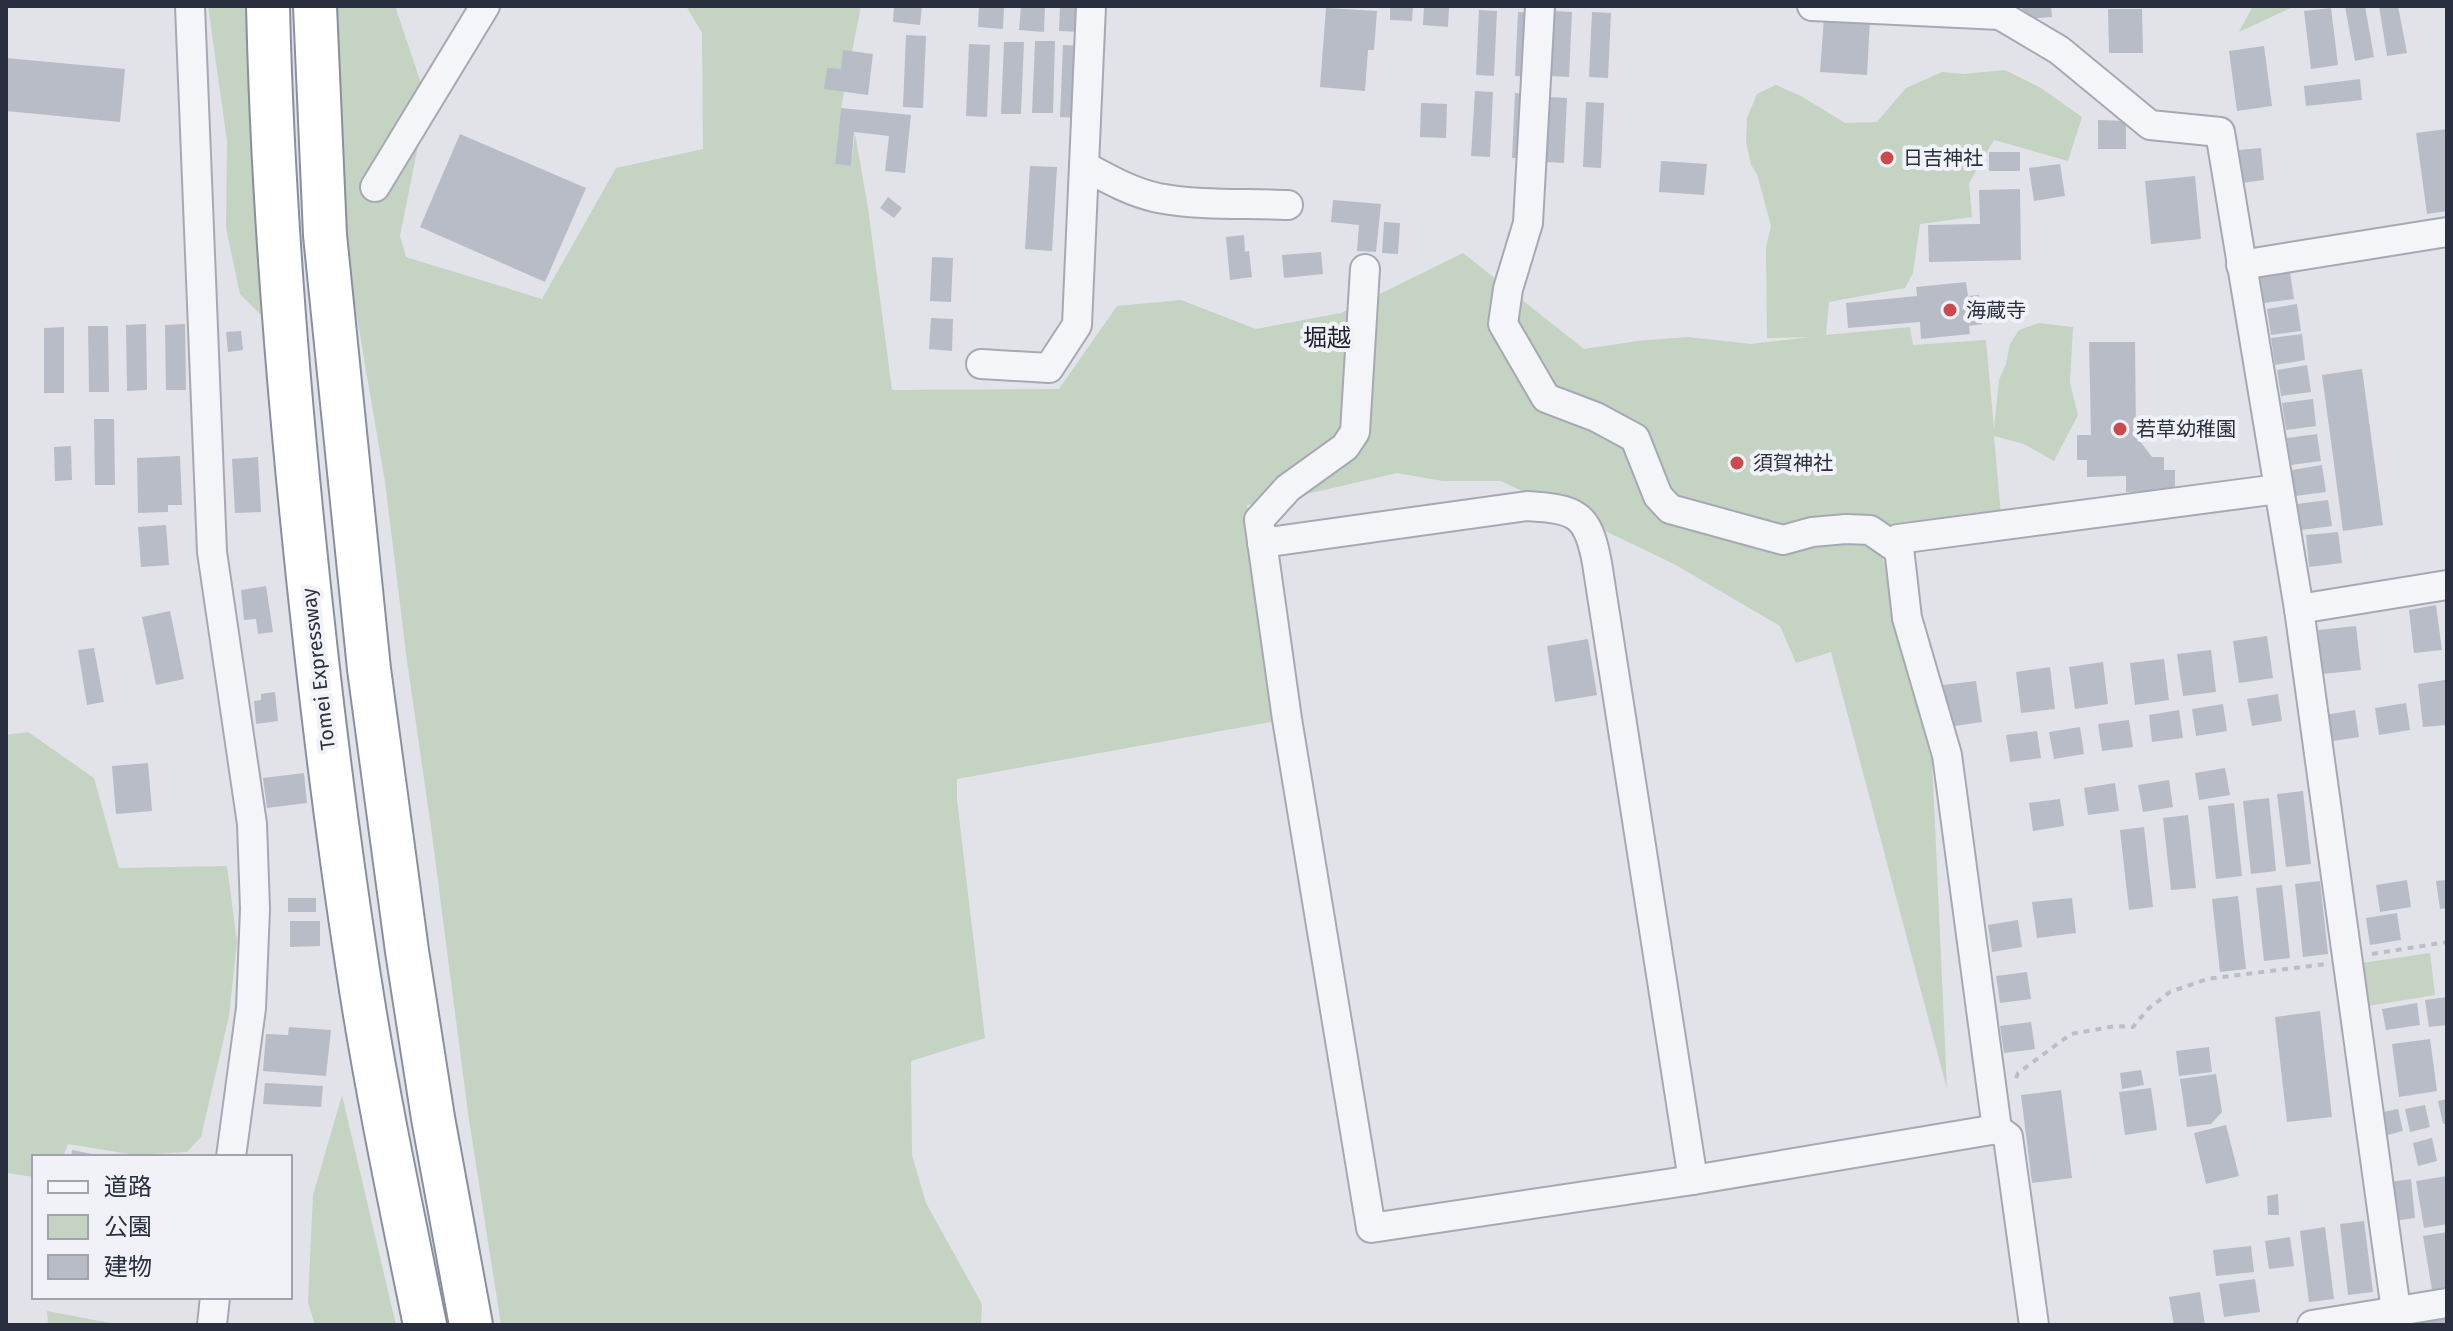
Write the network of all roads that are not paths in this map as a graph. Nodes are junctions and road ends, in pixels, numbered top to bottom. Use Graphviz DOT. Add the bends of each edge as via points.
graph roads {
  1 [pos="190,6"];
  2 [pos="268,6"];
  3 [pos="315,6"];
  4 [pos="485,6"];
  5 [pos="1091,6"];
  6 [pos="1540,6"];
  7 [pos="1812,6"];
  8 [pos="1995,10"];
  9 [pos="1084,166"];
  10 [pos="375,187"];
  11 [pos="1288,205"];
  12 [pos="2447,232"];
  13 [pos="2241,265"];
  14 [pos="1365,269"];
  15 [pos="981,364"];
  16 [pos="2278,489"];
  17 [pos="1262,543"];
  18 [pos="1899,550"];
  19 [pos="2447,585"];
  20 [pos="2299,609"];
  21 [pos="1997,1129"];
  22 [pos="231,1155"];
  23 [pos="1693,1180"];
  24 [pos="215,1299"];
  25 [pos="2447,1303"];
  26 [pos="2398,1319"];
  27 [pos="212,1325"];
  28 [pos="425,1325"];
  29 [pos="471,1325"];
  30 [pos="2034,1325"];
  31 [pos="2312,1325"];
  1 -- 22 [label="street" via="212,552 252,824 251,1008"];
  2 -- 28 [label="highway, Tomei Expressway" via="285,350 319,685 358,973"];
  3 -- 29 [label="highway" via="325,235 369,669 407,951"];
  4 -- 10 [label="street"];
  5 -- 9 [label="street"];
  6 -- 18 [label="street" via="1528,223 1503,324 1546,398 1635,438 1658,496 1670,509 1783,540 1812,532 1870,530"];
  7 -- 8 [label="street"];
  8 -- 13 [label="street" via="2059,50 2150,125 2220,132"];
  9 -- 11 [label="street" via="1123,187 1159,198"];
  9 -- 15 [label="street" via="1077,325 1049,368"];
  12 -- 13 [label="street"];
  13 -- 16 [label="street"];
  14 -- 17 [label="street" via="1355,432 1345,447 1288,488 1259,520"];
  16 -- 18 [label="street" via="1898,539"];
  16 -- 20 [label="street"];
  17 -- 23 [label="street" via="1527,506 1555,507 1584,522 1597,563"];
  17 -- 23 [label="street" via="1371,1228"];
  18 -- 21 [label="street" via="1907,618 1947,755"];
  19 -- 20 [label="street"];
  20 -- 26 [label="street"];
  21 -- 23 [label="street"];
  21 -- 30 [label="street" via="2008,1137"];
  24 -- 27 [label="street"];
  25 -- 26 [label="street"];
  26 -- 31 [label="street"];
}
